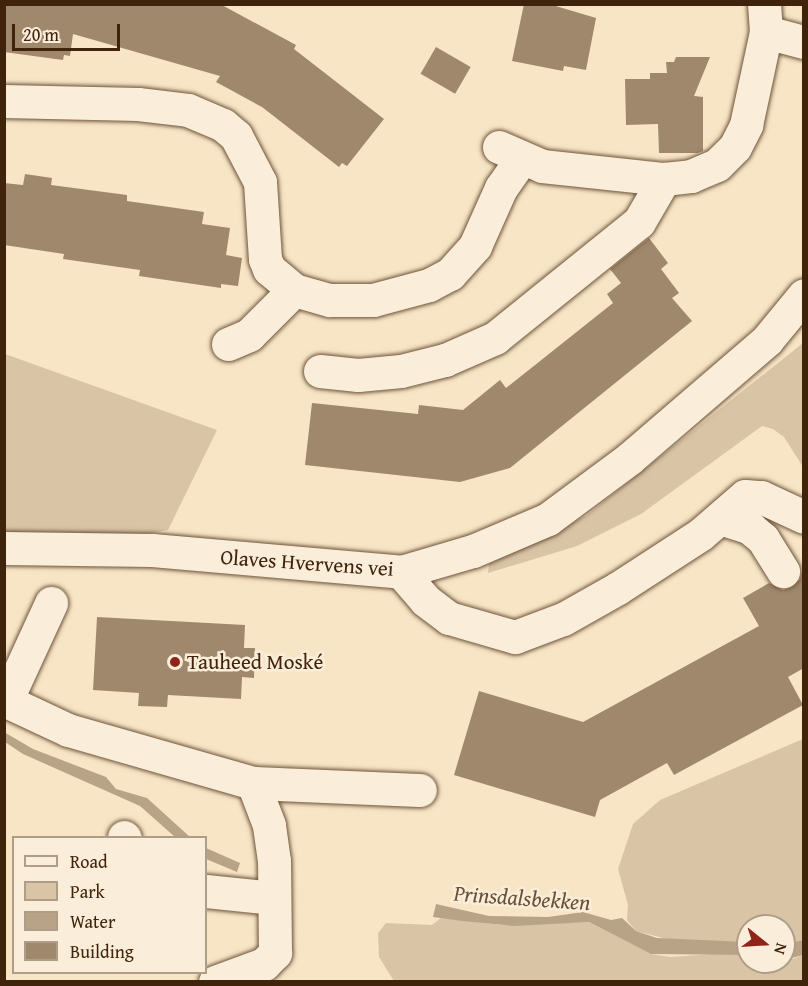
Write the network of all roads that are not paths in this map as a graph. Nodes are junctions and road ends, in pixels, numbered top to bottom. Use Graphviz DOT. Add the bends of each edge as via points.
graph roads {
  1 [pos="765,18"];
  2 [pos="804,42"];
  3 [pos="4,100"];
  4 [pos="664,179"];
  5 [pos="294,290"];
  6 [pos="804,295"];
  7 [pos="228,344"];
  8 [pos="320,371"];
  9 [pos="804,517"];
  10 [pos="720,518"];
  11 [pos="4,548"];
  12 [pos="783,571"];
  13 [pos="400,572"];
  14 [pos="51,603"];
  15 [pos="5,701"];
  16 [pos="253,783"];
  17 [pos="420,790"];
  18 [pos="207,891"];
  19 [pos="274,898"];
  20 [pos="216,981"];
  1 -- 2 [label="street"];
  1 -- 4 [label="street" via="754,99 735,147 717,165 692,176"];
  3 -- 5 [label="street" via="138,104 188,110 223,125 236,136 260,182 265,259 270,269"];
  4 -- 5 [label="street" via="542,166 510,153 501,188 475,246 450,274 429,285 373,300 330,300"];
  4 -- 8 [label="street" via="639,222 495,338 423,367 358,375"];
  5 -- 7 [label="street" via="249,335"];
  6 -- 13 [label="street, Olaves Hvervens vei" via="767,340 630,458 548,519 473,551"];
  9 -- 10 [label="street" via="760,497 745,496"];
  10 -- 12 [label="street" via="750,528 763,539"];
  10 -- 13 [label="street" via="610,592 563,619 515,637 448,618"];
  11 -- 13 [label="street, Olaves Hvervens vei" via="152,550"];
  14 -- 15 [label="street"];
  15 -- 16 [label="street" via="68,730"];
  16 -- 17 [label="street"];
  16 -- 19 [label="street" via="269,825"];
  18 -- 19 [label="street"];
  19 -- 20 [label="street" via="275,953 264,964"];
}
